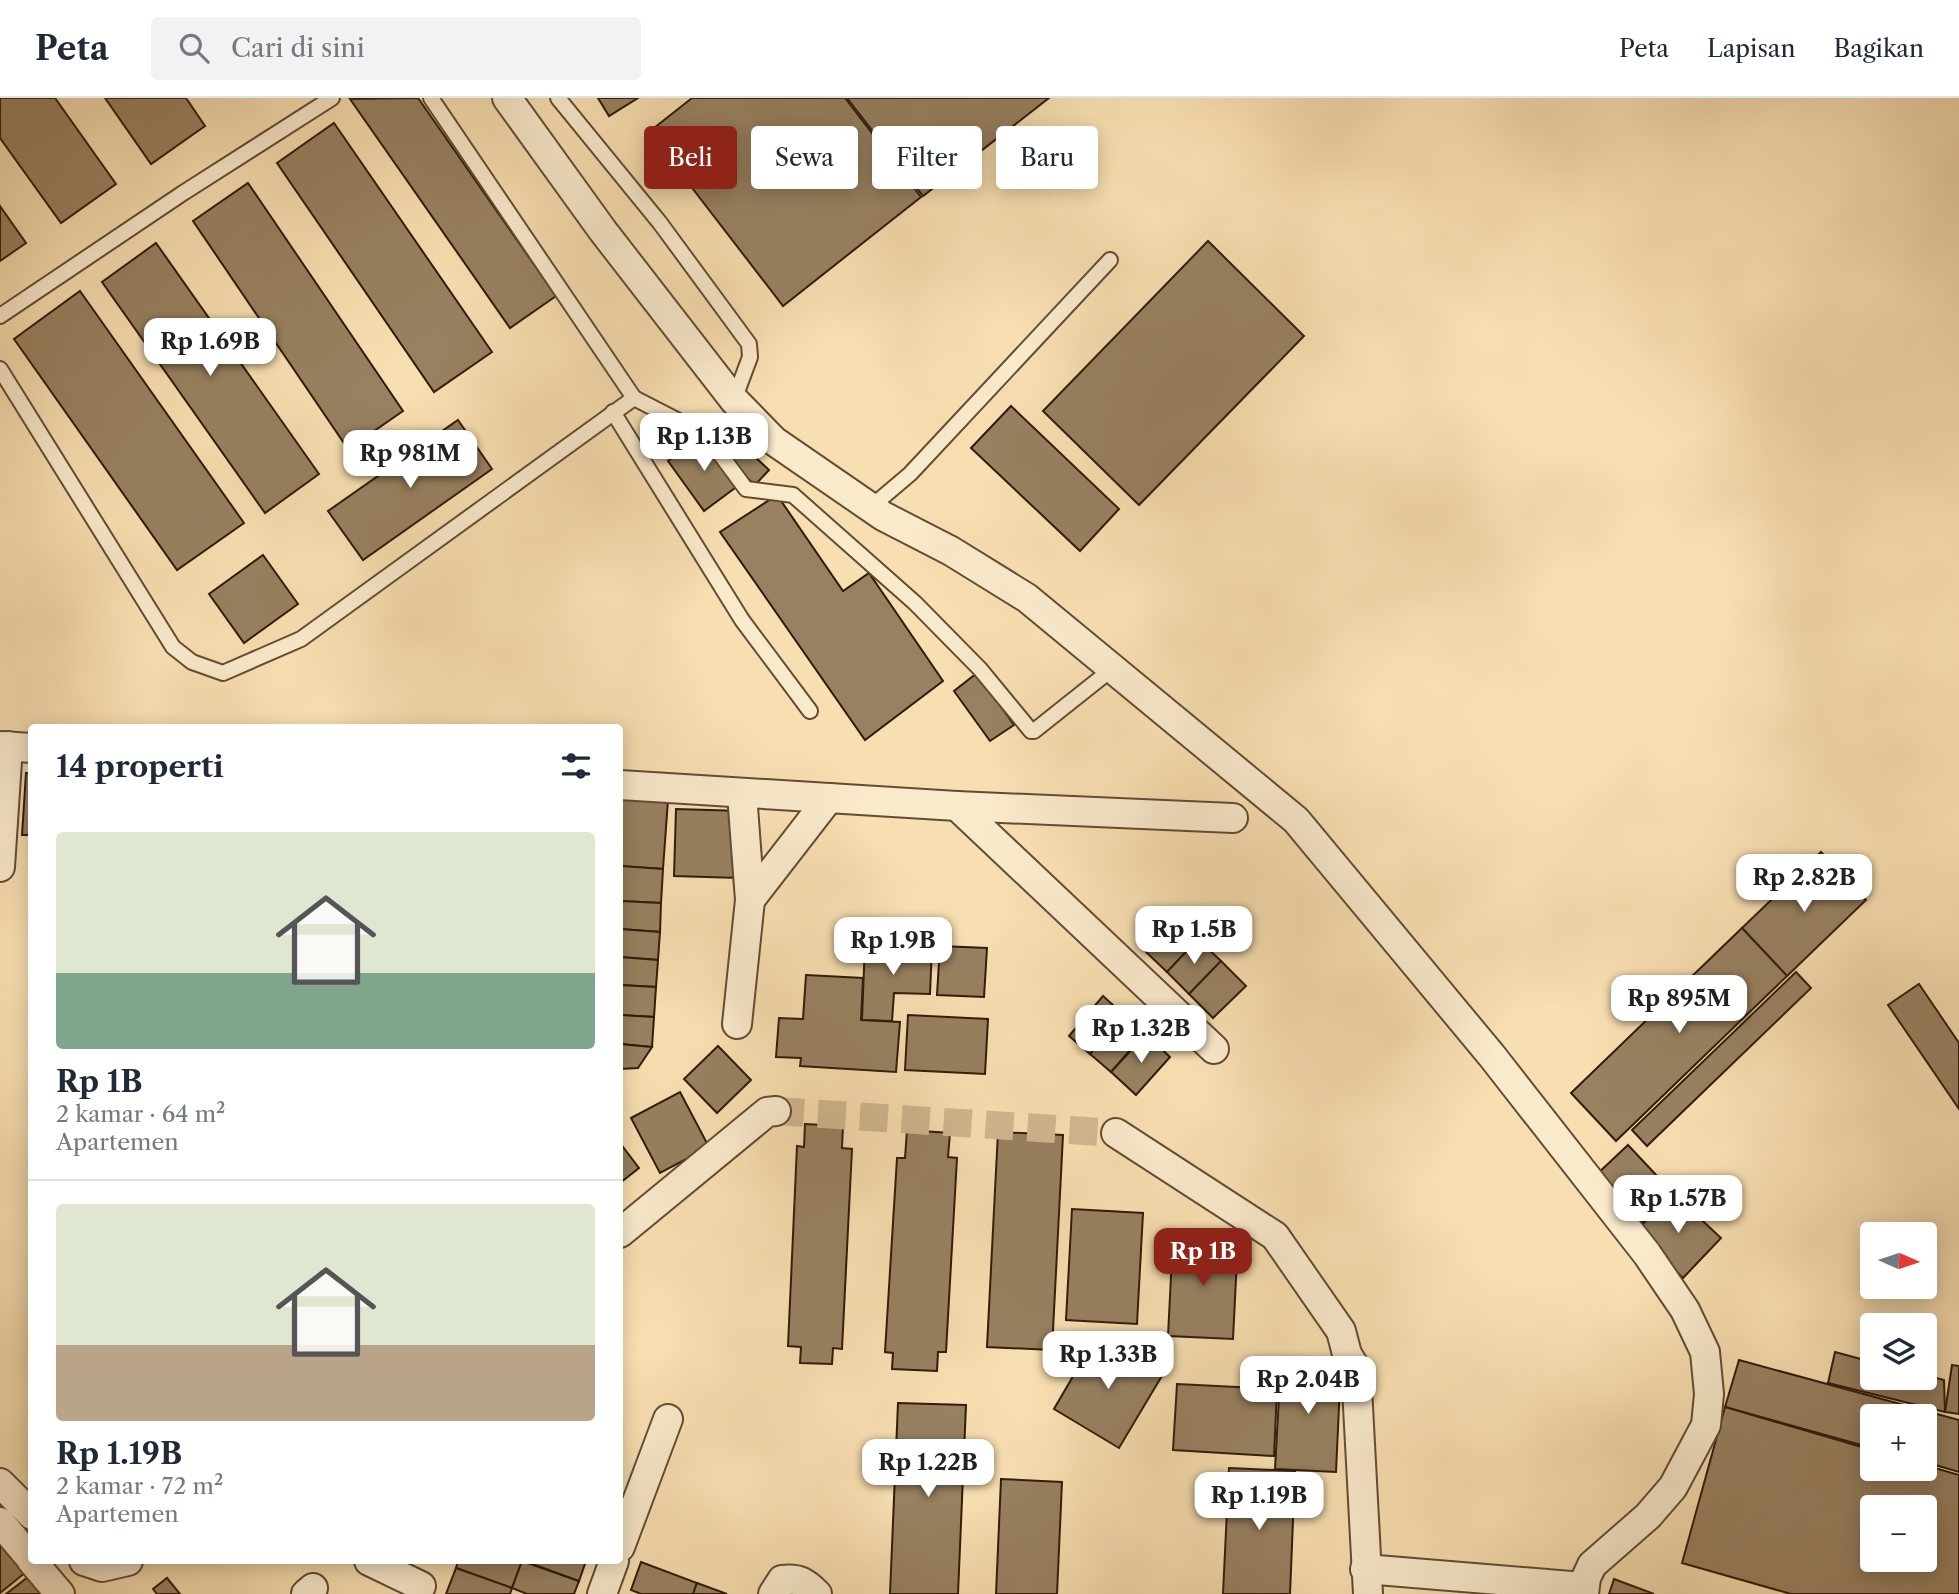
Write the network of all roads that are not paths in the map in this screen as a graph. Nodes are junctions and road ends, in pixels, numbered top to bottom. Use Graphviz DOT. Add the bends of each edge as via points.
graph roads {
  1 [pos="332,98"];
  2 [pos="431,98"];
  3 [pos="507,98"];
  4 [pos="558,98"];
  5 [pos="1110,260"];
  6 [pos="0,316"];
  7 [pos="0,369"];
  8 [pos="634,398"];
  9 [pos="734,400"];
  10 [pos="613,412"];
  11 [pos="871,507"];
  12 [pos="1112,669"];
  13 [pos="810,711"];
  14 [pos="13,747"];
  15 [pos="623,785"];
  16 [pos="742,794"];
  17 [pos="829,798"];
  18 [pos="957,806"];
  19 [pos="1233,818"];
  20 [pos="0,867"];
  21 [pos="750,900"];
  22 [pos="737,1024"];
  23 [pos="1214,1049"];
  24 [pos="776,1111"];
  25 [pos="1116,1133"];
  26 [pos="623,1231"];
  27 [pos="667,1419"];
  28 [pos="0,1483"];
  29 [pos="28,1511"];
  30 [pos="0,1522"];
  31 [pos="623,1529"];
  32 [pos="28,1555"];
  33 [pos="35,1564"];
  34 [pos="93,1564"];
  35 [pos="115,1564"];
  36 [pos="377,1564"];
  37 [pos="613,1564"];
  38 [pos="422,1580"];
  39 [pos="1367,1582"];
  40 [pos="1584,1591"];
  41 [pos="60,1594"];
  42 [pos="602,1594"];
  43 [pos="773,1594"];
  44 [pos="817,1594"];
  1 -- 6 [label="lane"];
  2 -- 8 [label="lane"];
  3 -- 9 [label="street"];
  4 -- 9 [label="lane" via="660,223 749,344 750,357"];
  5 -- 11 [label="lane" via="910,474"];
  7 -- 10 [label="lane" via="173,648 220,673 301,639"];
  8 -- 10 [label="lane"];
  8 -- 12 [label="lane" via="706,435 746,489 793,495 915,603 980,669 1031,731"];
  9 -- 11 [label="street" via="774,441"];
  10 -- 13 [label="lane" via="742,620"];
  11 -- 12 [label="street" via="1027,598"];
  12 -- 40 [label="street" via="1296,820 1492,1056 1647,1254 1685,1310 1706,1352 1706,1425 1673,1487 1648,1516 1592,1565"];
  14 -- 20 [label="street"];
  15 -- 16 [label="street"];
  16 -- 17 [label="street"];
  16 -- 21 [label="street"];
  17 -- 18 [label="street"];
  17 -- 21 [label="street"];
  18 -- 19 [label="street"];
  18 -- 23 [label="street"];
  21 -- 22 [label="street"];
  24 -- 26 [label="street" via="766,1112"];
  25 -- 39 [label="street" via="1275,1236 1341,1331 1357,1378"];
  27 -- 31 [label="street"];
  28 -- 29 [label="street"];
  30 -- 32 [label="street"];
  33 -- 41 [label="street"];
  34 -- 35 [label="street"];
  36 -- 38 [label="street"];
  37 -- 42 [label="street"];
  39 -- 40 [label="street"];
  43 -- 44 [label="street" via="782,1580 792,1578 802,1580"];
}
